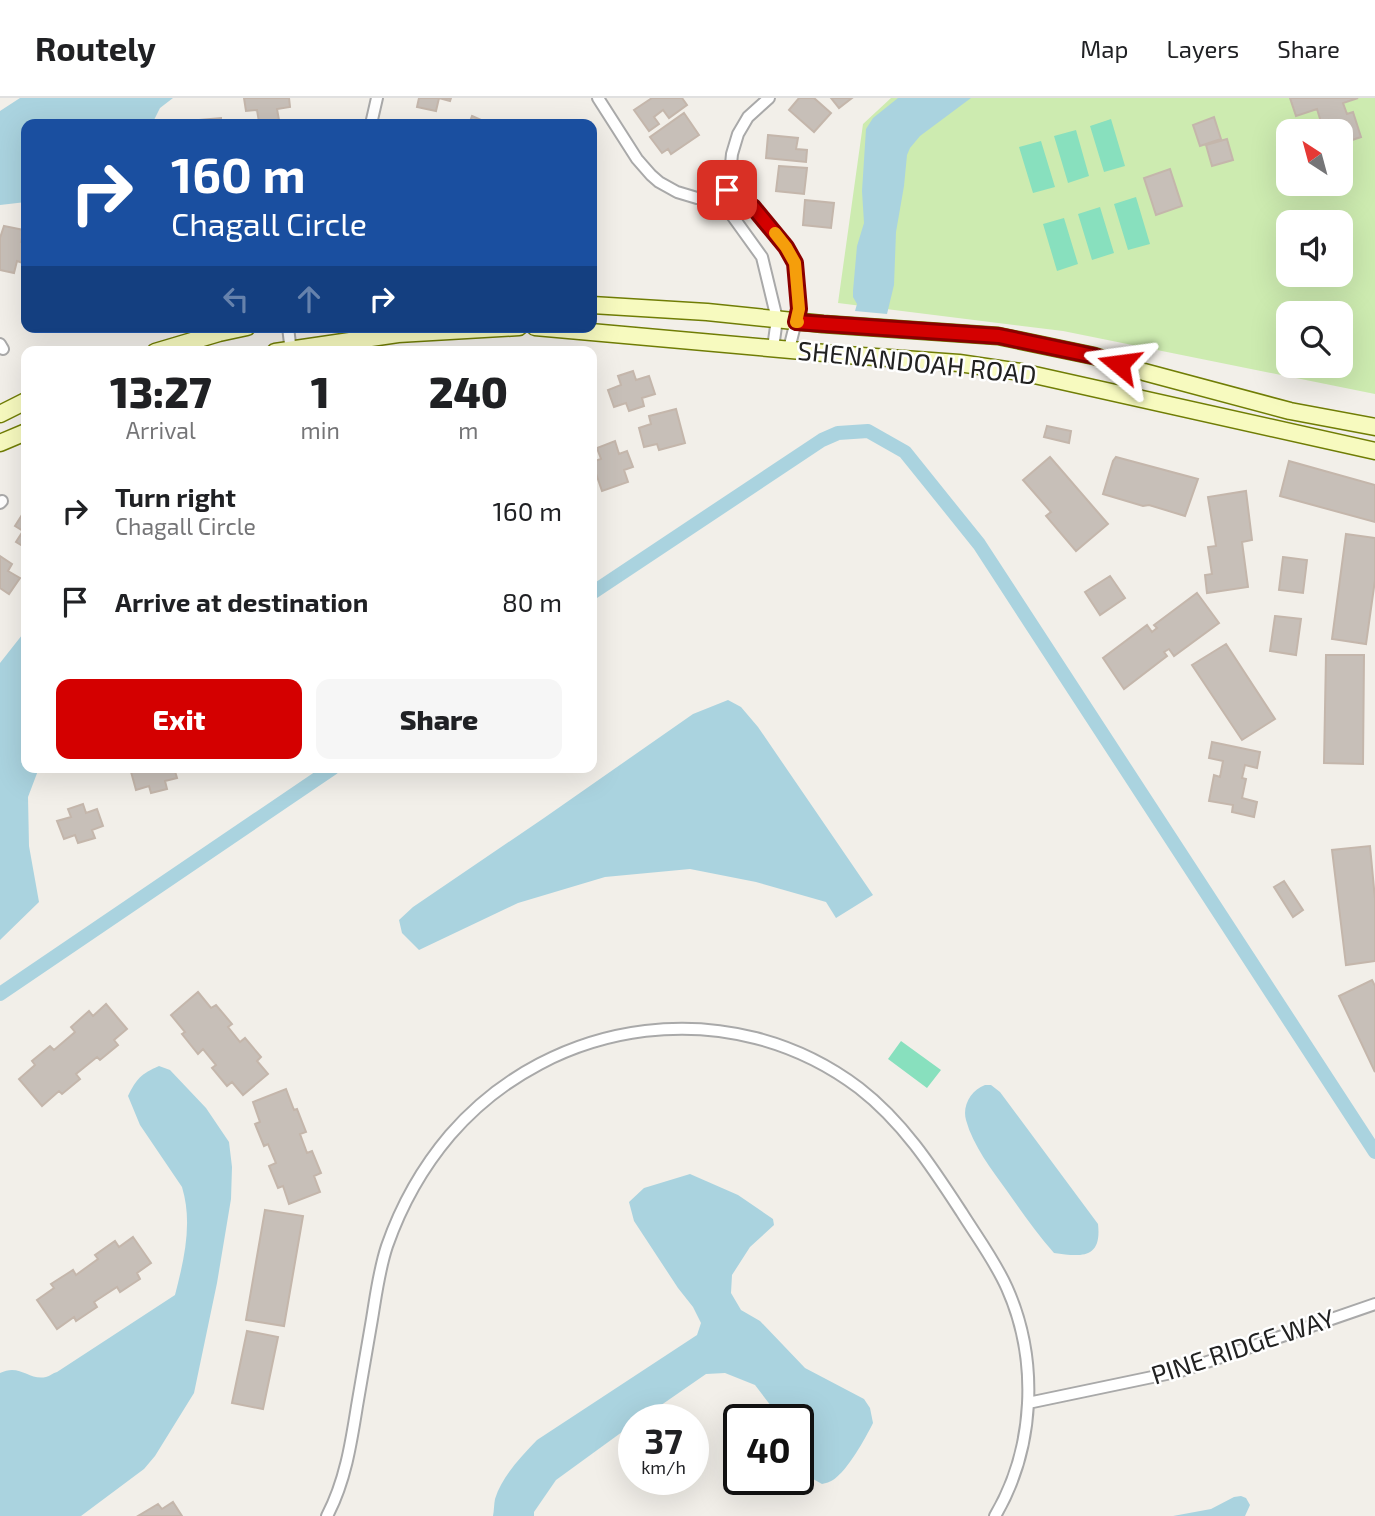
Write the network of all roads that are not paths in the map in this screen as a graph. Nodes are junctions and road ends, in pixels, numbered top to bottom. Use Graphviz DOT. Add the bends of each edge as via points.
graph roads {
  1 [pos="377,98"];
  2 [pos="598,98"];
  3 [pos="769,98"];
  4 [pos="372,119"];
  5 [pos="727,190"];
  6 [pos="597,305"];
  7 [pos="777,319"];
  8 [pos="796,322"];
  9 [pos="219,333"];
  10 [pos="415,333"];
  11 [pos="597,333"];
  12 [pos="175,346"];
  13 [pos="318,346"];
  14 [pos="781,349"];
  15 [pos="21,404"];
  16 [pos="0,414"];
  17 [pos="1375,427"];
  18 [pos="21,434"];
  19 [pos="0,443"];
  20 [pos="1375,451"];
  21 [pos="1375,1304"];
  22 [pos="1028,1403"];
  23 [pos="327,1516"];
  24 [pos="995,1516"];
  1 -- 4 [label="street"];
  2 -- 5 [label="street" via="637,159 659,182 696,198"];
  3 -- 5 [label="street" via="748,117 738,134"];
  5 -- 7 [label="street" via="732,214 762,257"];
  5 -- 8 [label="street" via="753,207 795,263"];
  6 -- 7 [label="street, SHENANDOAH ROAD"];
  7 -- 8 [label="street, SHENANDOAH ROAD"];
  7 -- 14 [label="street"];
  8 -- 14 [label="street"];
  8 -- 17 [label="street, SHENANDOAH ROAD" via="999,336 1094,356 1290,411"];
  9 -- 12 [label="street"];
  10 -- 13 [label="street"];
  11 -- 14 [label="street, SHENANDOAH ROAD"];
  14 -- 20 [label="street, SHENANDOAH ROAD" via="1021,372"];
  15 -- 16 [label="street"];
  18 -- 19 [label="street"];
  21 -- 22 [label="street, PINE RIDGE WAY" via="1181,1371"];
  22 -- 23 [label="street" via="1024,1340 1007,1289 923,1153 885,1110 830,1069 766,1041 698,1029 629,1033 552,1057 492,1095 429,1162 410,1192 378,1283 349,1451"];
  22 -- 24 [label="street" via="1017,1466"];
}
